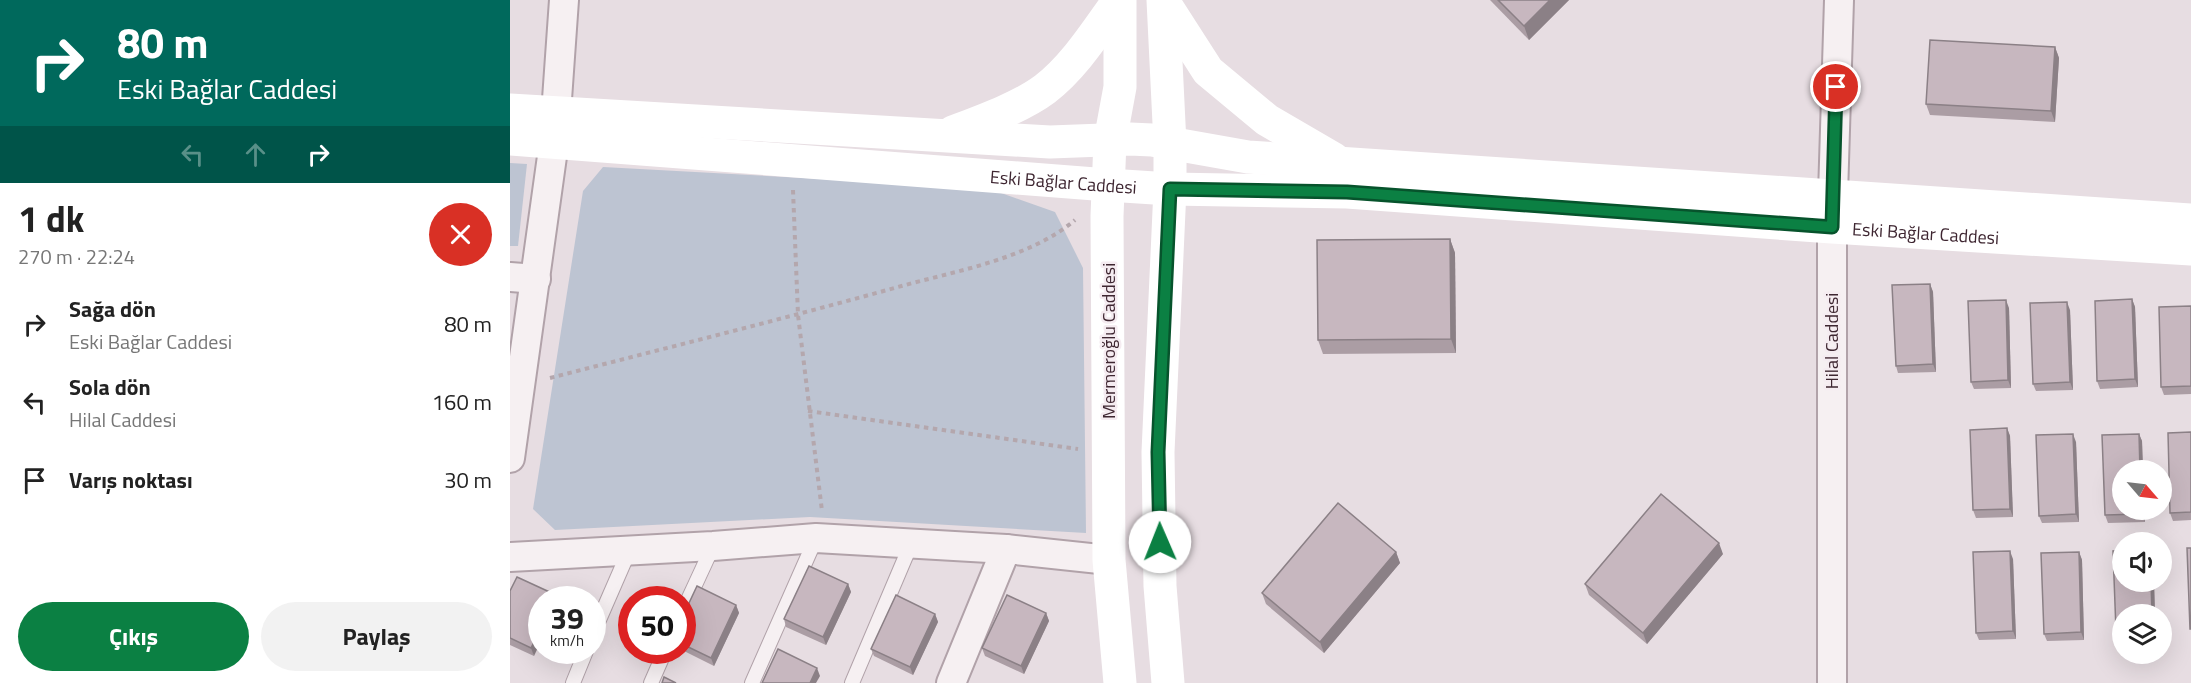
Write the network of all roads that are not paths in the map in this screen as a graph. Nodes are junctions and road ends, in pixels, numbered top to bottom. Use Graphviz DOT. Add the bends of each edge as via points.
graph roads {
  1 [pos="564,0"];
  2 [pos="1120,0"];
  3 [pos="1163,0"];
  4 [pos="1839,0"];
  5 [pos="510,110"];
  6 [pos="555,127"];
  7 [pos="943,136"];
  8 [pos="510,139"];
  9 [pos="1110,141"];
  10 [pos="1170,144"];
  11 [pos="1341,163"];
  12 [pos="1108,185"];
  13 [pos="1170,189"];
  14 [pos="1832,211"];
  15 [pos="2191,220"];
  16 [pos="2191,249"];
  17 [pos="523,278"];
  18 [pos="510,458"];
  19 [pos="820,539"];
  20 [pos="911,544"];
  21 [pos="713,546"];
  22 [pos="1006,549"];
  23 [pos="629,551"];
  24 [pos="510,557"];
  25 [pos="1109,560"];
  26 [pos="694,586"];
  27 [pos="606,604"];
  28 [pos="581,664"];
  29 [pos="659,664"];
  30 [pos="573,683"];
  31 [pos="651,683"];
  32 [pos="752,683"];
  33 [pos="852,683"];
  34 [pos="951,683"];
  35 [pos="1120,683"];
  36 [pos="1168,683"];
  37 [pos="1832,683"];
  1 -- 6 [label="street"];
  2 -- 7 [label="street" via="1084,49 1045,89 995,116"];
  2 -- 9 [label="street, Mermeroğlu Caddesi" via="1120,87"];
  3 -- 10 [label="street"];
  3 -- 11 [label="street" via="1208,71 1267,120"];
  4 -- 14 [label="street, Hilal Caddesi"];
  5 -- 6 [label="street, Eski Bağlar Caddesi"];
  6 -- 7 [label="street, Eski Bağlar Caddesi"];
  6 -- 8 [label="street, Eski Bağlar Caddesi"];
  6 -- 12 [label="street, Eski Bağlar Caddesi" via="792,159"];
  6 -- 17 [label="street"];
  7 -- 9 [label="street, Eski Bağlar Caddesi"];
  9 -- 10 [label="street, Eski Bağlar Caddesi"];
  9 -- 12 [label="street, Mermeroğlu Caddesi"];
  10 -- 11 [label="street, Eski Bağlar Caddesi" via="1248,157"];
  10 -- 13 [label="street"];
  11 -- 14 [label="street, Eski Bağlar Caddesi"];
  12 -- 13 [label="street, Eski Bağlar Caddesi"];
  12 -- 25 [label="street, Mermeroğlu Caddesi"];
  13 -- 14 [label="street, Eski Bağlar Caddesi"];
  13 -- 36 [label="street" via="1158,452 1160,586"];
  14 -- 15 [label="street"];
  14 -- 16 [label="street, Eski Bağlar Caddesi"];
  14 -- 37 [label="street, Hilal Caddesi"];
  17 -- 18 [label="street" via="520,386"];
  19 -- 20 [label="street"];
  19 -- 21 [label="street"];
  19 -- 32 [label="lane"];
  20 -- 22 [label="street"];
  20 -- 33 [label="lane"];
  21 -- 23 [label="street"];
  21 -- 26 [label="lane"];
  22 -- 25 [label="street"];
  22 -- 34 [label="street"];
  23 -- 24 [label="street"];
  23 -- 27 [label="lane"];
  25 -- 35 [label="street, Mermeroğlu Caddesi"];
  28 -- 30 [label="lane"];
  29 -- 31 [label="lane"];
}
